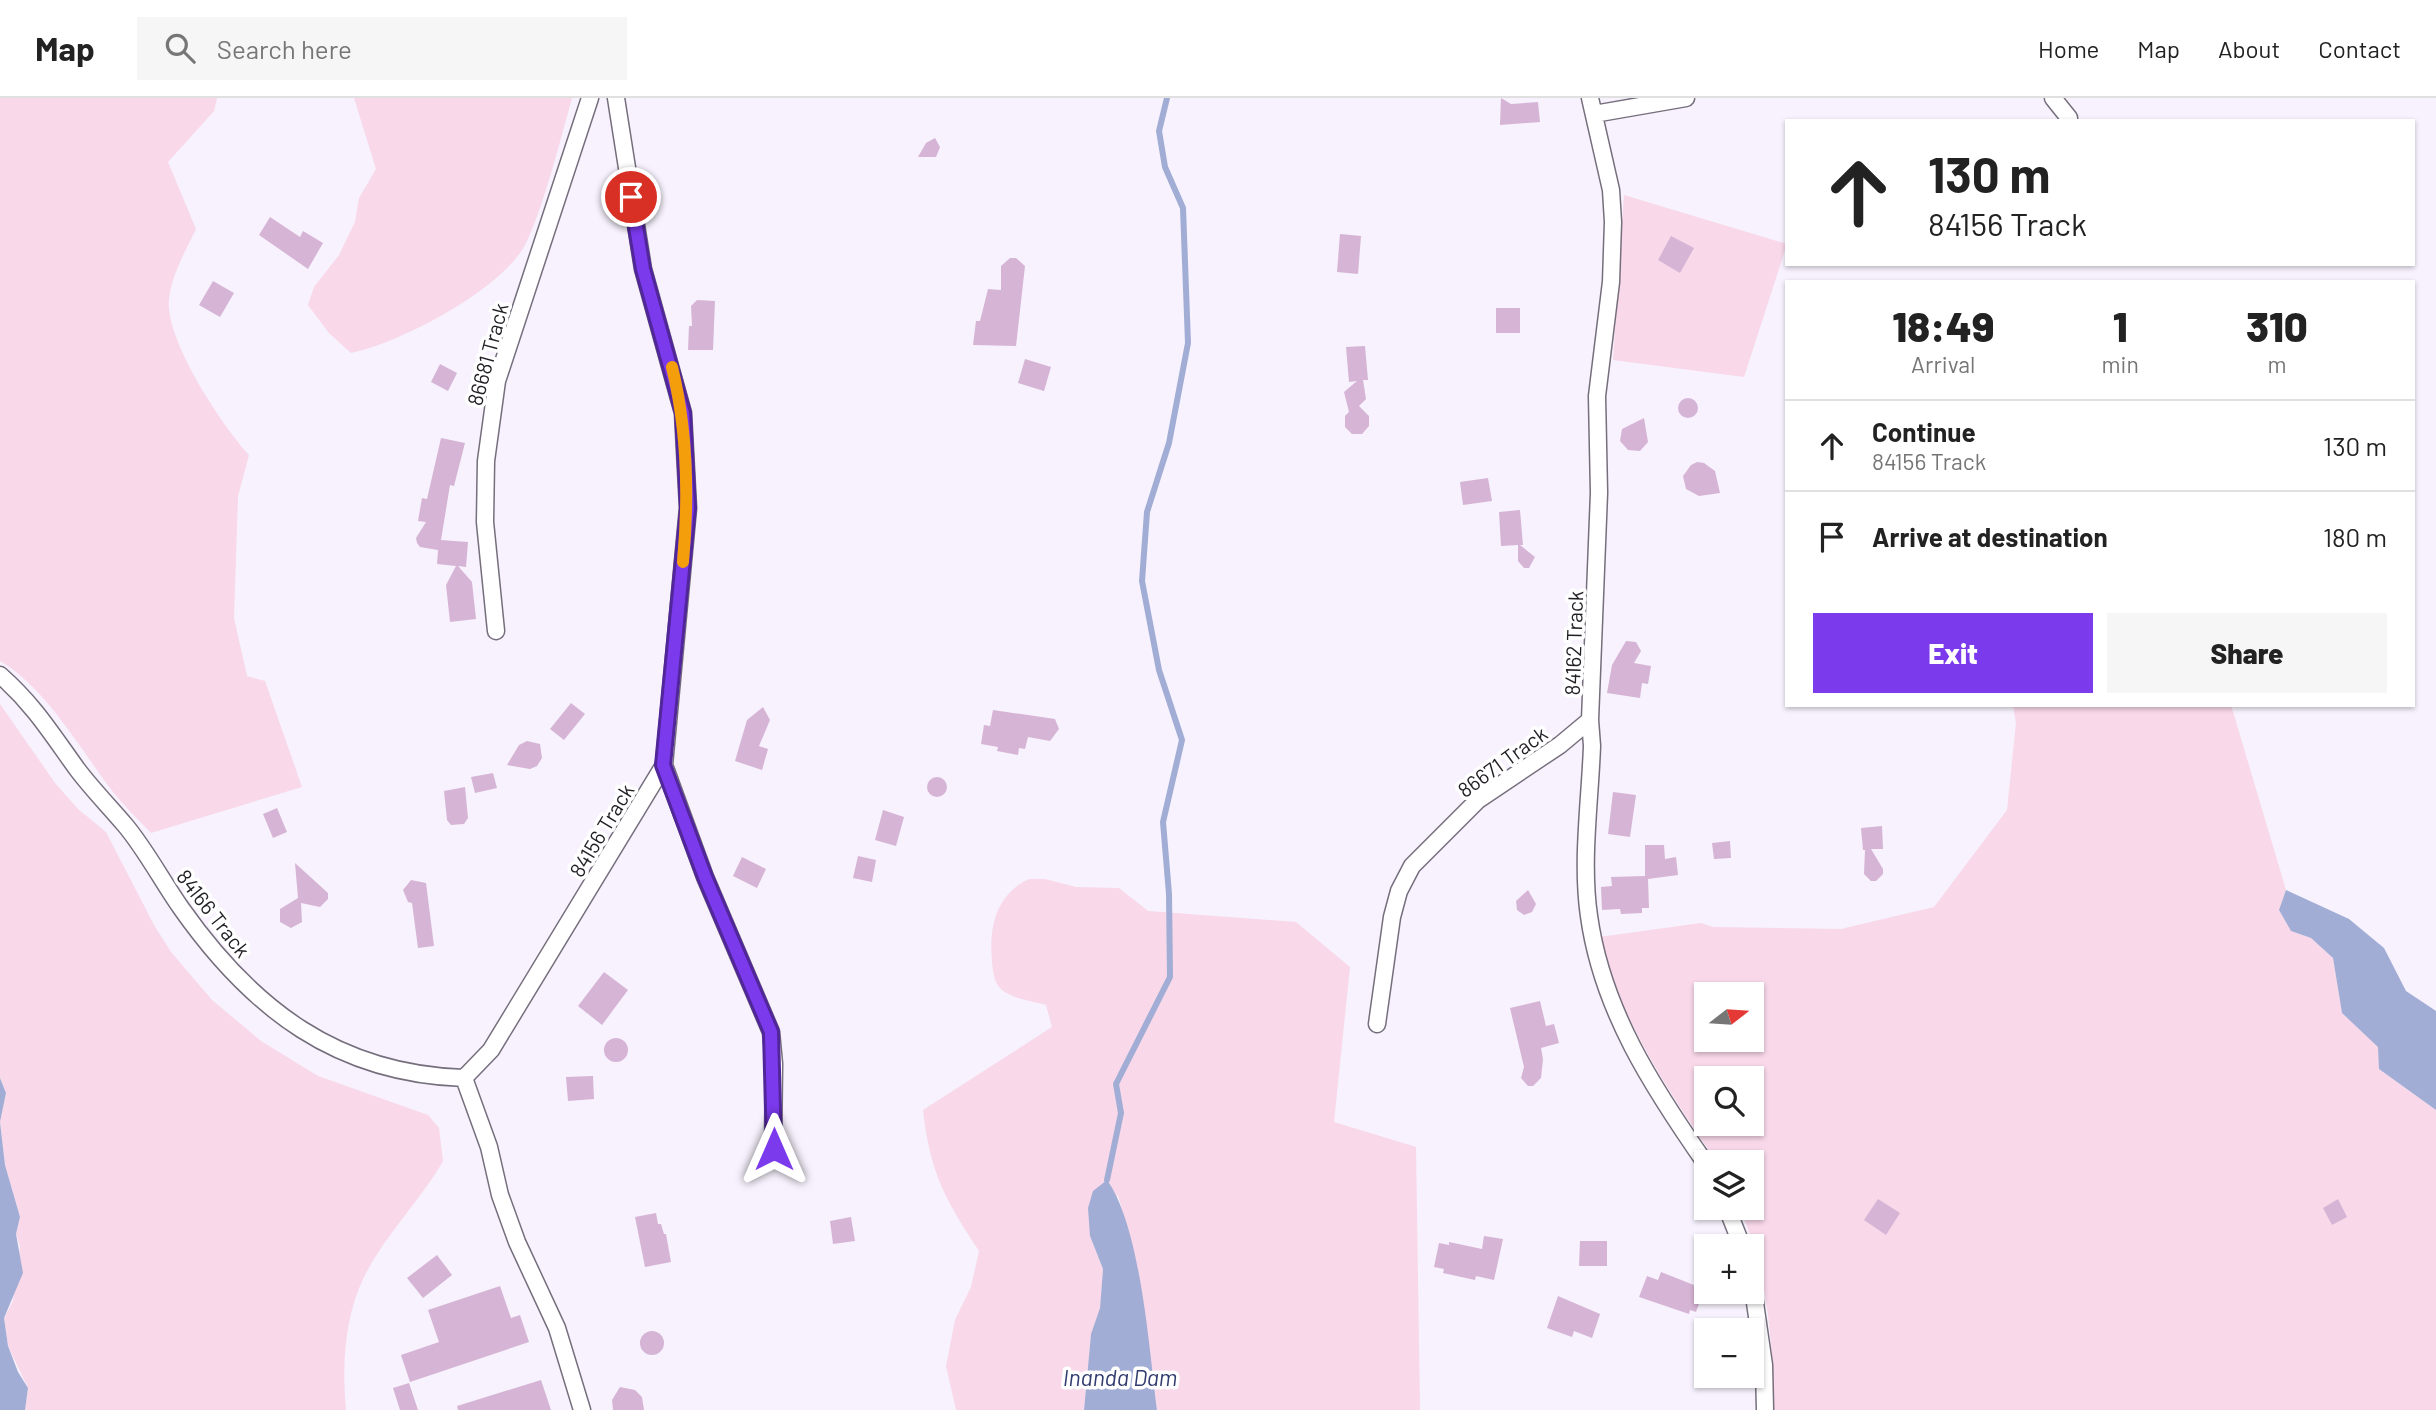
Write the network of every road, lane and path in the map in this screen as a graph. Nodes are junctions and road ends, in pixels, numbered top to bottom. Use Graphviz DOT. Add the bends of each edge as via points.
graph roads {
  1 [pos="590,98"];
  2 [pos="616,98"];
  3 [pos="1686,98"];
  4 [pos="2053,98"];
  5 [pos="1592,106"];
  6 [pos="2069,118"];
  7 [pos="496,631"];
  8 [pos="0,675"];
  9 [pos="1590,720"];
  10 [pos="663,765"];
  11 [pos="1377,1024"];
  12 [pos="464,1078"];
  13 [pos="774,1149"];
  14 [pos="1697,1150"];
  15 [pos="1755,1304"];
  16 [pos="582,1410"];
  17 [pos="1765,1410"];
  1 -- 7 [label="street, 86681 Track" via="497,381 485,461"];
  2 -- 10 [label="street, 84156 Track" via="643,269 683,413 688,508"];
  3 -- 5 [label="street"];
  4 -- 6 [label="street"];
  5 -- 9 [label="street, 84162 Track" via="1611,190 1613,222 1611,282 1597,396 1599,493"];
  8 -- 12 [label="street, 84166 Track" via="27,699 100,800 125,825 215,953 258,998 292,1026 382,1067"];
  9 -- 11 [label="street, 86671 Track" via="1560,746 1478,800 1412,866 1399,891"];
  9 -- 14 [label="street, 84162 Track" via="1588,915 1598,961 1634,1053"];
  10 -- 12 [label="street, 84156 Track" via="491,1050"];
  10 -- 13 [label="street" via="771,1032"];
  12 -- 16 [label="street" via="516,1242 557,1328"];
  15 -- 17 [label="street"];
}
